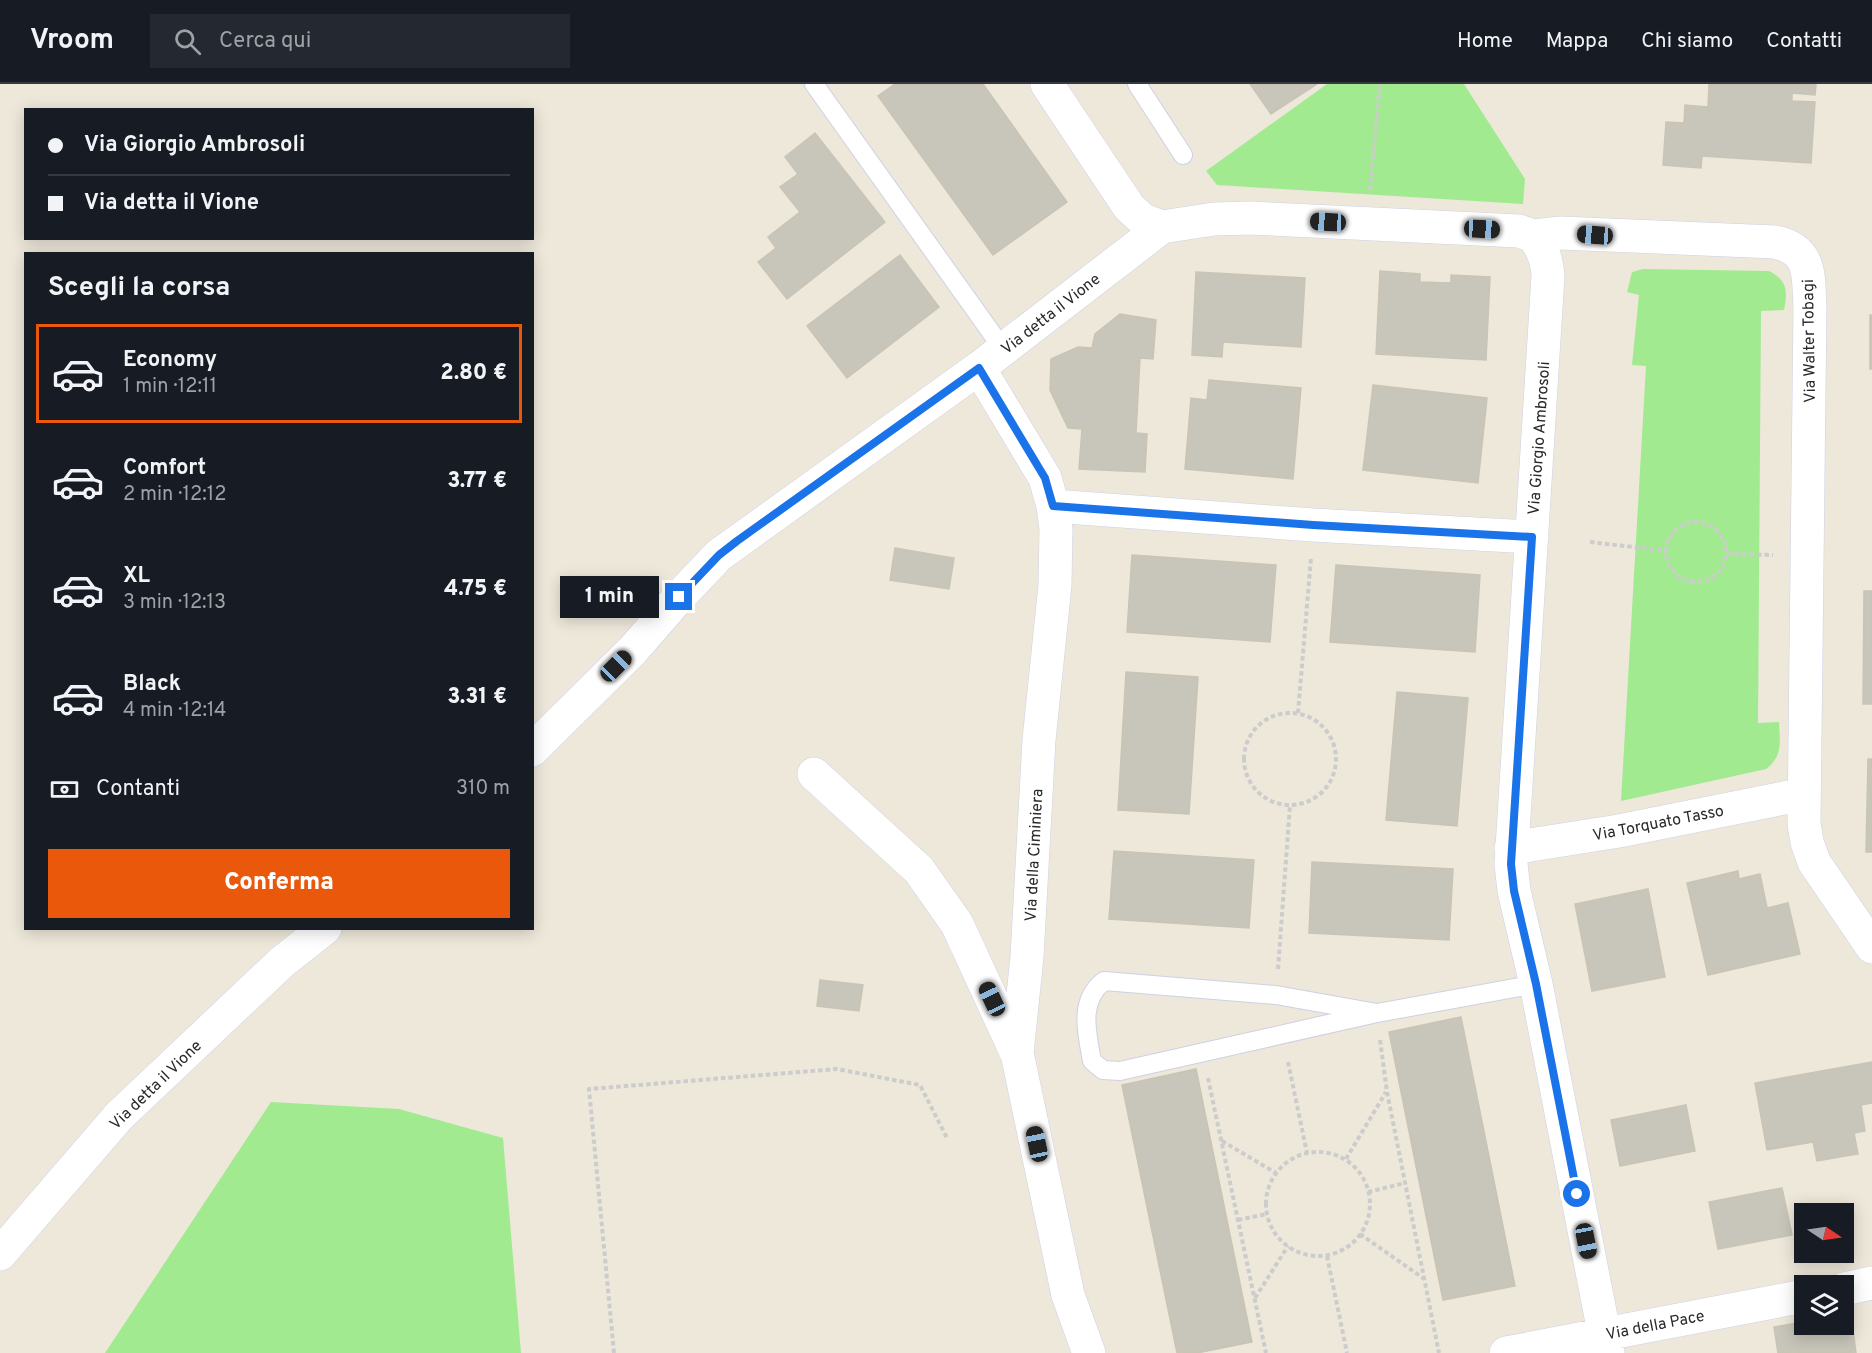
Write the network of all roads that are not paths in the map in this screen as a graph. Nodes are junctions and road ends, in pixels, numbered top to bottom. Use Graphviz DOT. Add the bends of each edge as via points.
graph roads {
  1 [pos="814,84"];
  2 [pos="1047,84"];
  3 [pos="1137,84"];
  4 [pos="1183,155"];
  5 [pos="1162,227"];
  6 [pos="1533,236"];
  7 [pos="991,359"];
  8 [pos="1053,506"];
  9 [pos="1532,537"];
  10 [pos="534,748"];
  11 [pos="814,774"];
  12 [pos="1804,794"];
  13 [pos="1511,848"];
  14 [pos="322,930"];
  15 [pos="1872,947"];
  16 [pos="1536,984"];
  17 [pos="1377,1013"];
  18 [pos="1017,1053"];
  19 [pos="0,1254"];
  20 [pos="1872,1283"];
  21 [pos="1854,1287"];
  22 [pos="1794,1298"];
  23 [pos="1606,1344"];
  24 [pos="1089,1353"];
  25 [pos="1506,1353"];
  1 -- 7 [label="lane"];
  2 -- 5 [label="street" via="1129,207 1143,220"];
  3 -- 4 [label="lane"];
  5 -- 6 [label="street, Via Walter Tobagi" via="1250,218 1519,231"];
  5 -- 7 [label="street, Via detta il Vione"];
  6 -- 9 [label="street, Via Giorgio Ambrosoli" via="1547,262 1548,276"];
  6 -- 12 [label="street, Via Walter Tobagi" via="1561,233 1775,243 1788,245 1806,263 1809,308"];
  7 -- 8 [label="street, Via della Ciminiera" via="1045,478"];
  7 -- 10 [label="street, Via detta il Vione" via="719,555 633,650"];
  8 -- 9 [label="street"];
  8 -- 18 [label="street, Via della Ciminiera" via="1055,585"];
  9 -- 13 [label="street, Via Giorgio Ambrosoli"];
  11 -- 18 [label="street" via="919,870 957,924"];
  12 -- 13 [label="street, Via Torquato Tasso" via="1620,831"];
  12 -- 15 [label="street, Via Walter Tobagi" via="1804,824 1814,862"];
  13 -- 16 [label="street, Via Giorgio Ambrosoli" via="1514,891"];
  14 -- 19 [label="street, Via detta il Vione" via="282,962 119,1116"];
  16 -- 17 [label="lane"];
  16 -- 23 [label="street, Via Giorgio Ambrosoli"];
  17 -- 17 [label="lane" via="1120,1071 1103,1070 1092,1061 1086,1029 1087,1004 1094,988 1104,981 1276,995"];
  18 -- 24 [label="street, Via della Ciminiera" via="1068,1295"];
  20 -- 21 [label="street"];
  22 -- 23 [label="street, Via della Pace"];
  23 -- 25 [label="street, Via della Pace"];
}
